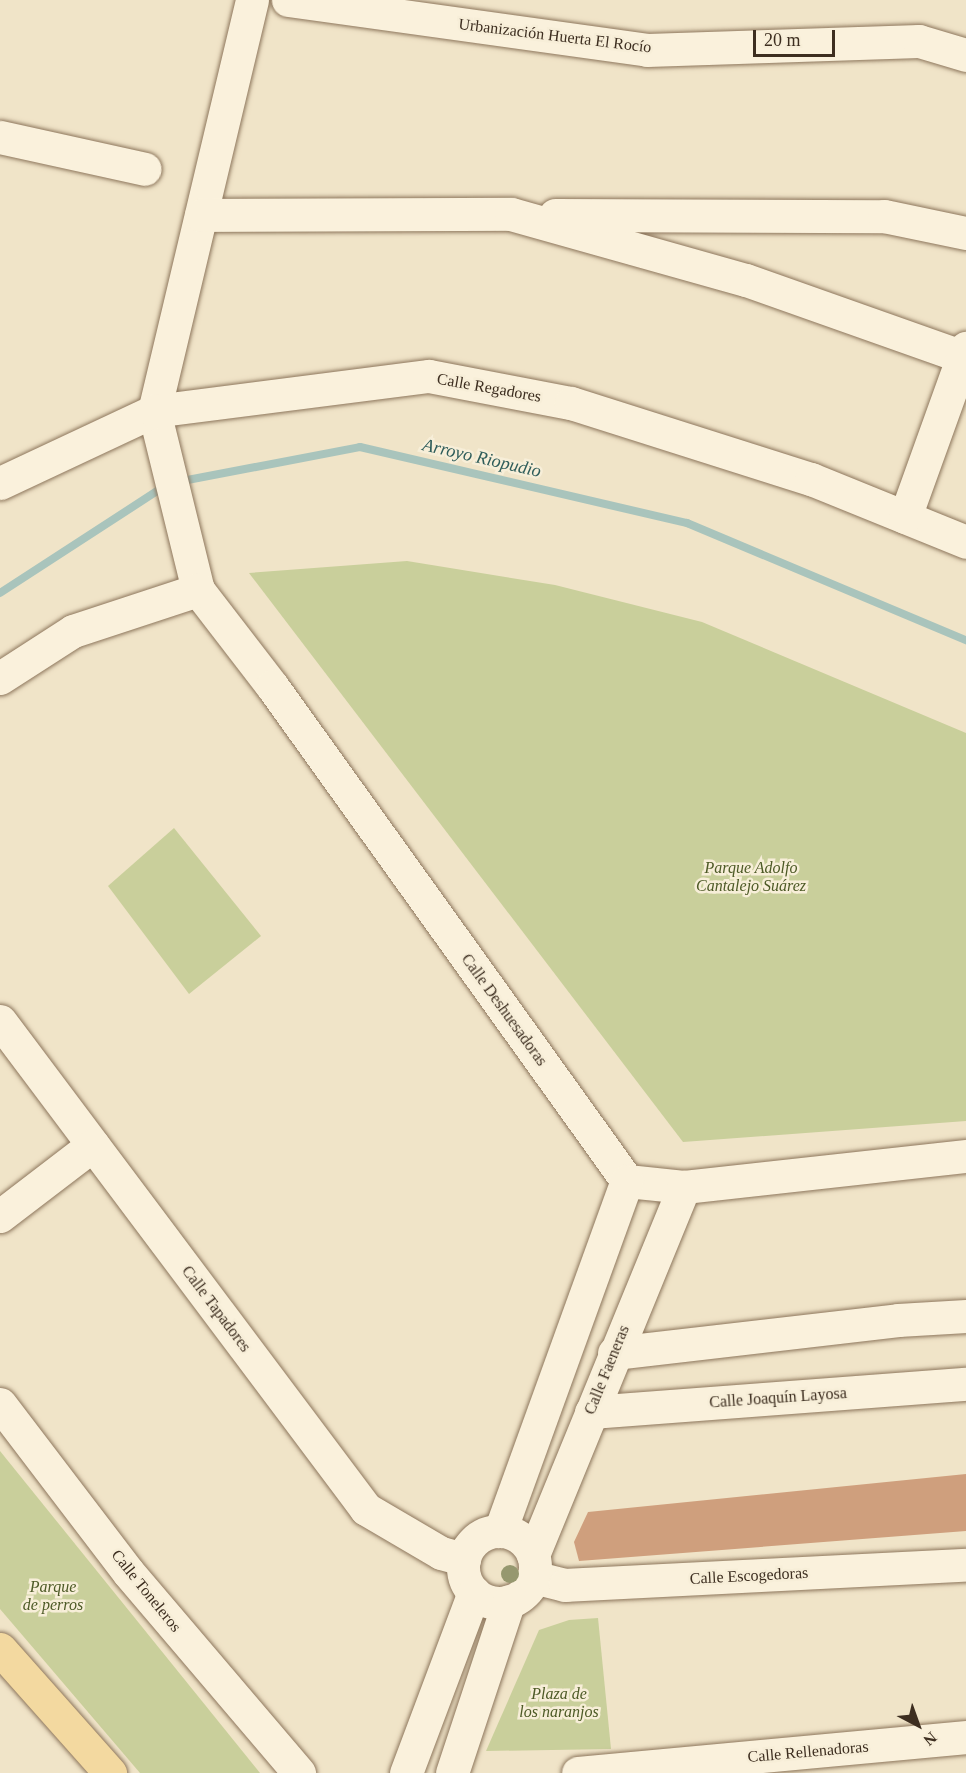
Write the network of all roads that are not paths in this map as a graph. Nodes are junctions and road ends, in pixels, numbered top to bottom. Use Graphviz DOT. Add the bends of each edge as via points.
graph roads {
  1 [pos="252,0"];
  2 [pos="288,0"];
  3 [pos="966,55"];
  4 [pos="0,137"];
  5 [pos="145,169"];
  6 [pos="511,214"];
  7 [pos="201,215"];
  8 [pos="966,232"];
  9 [pos="964,353"];
  10 [pos="154,411"];
  11 [pos="0,483"];
  12 [pos="906,517"];
  13 [pos="966,542"];
  14 [pos="195,574"];
  15 [pos="0,678"];
  16 [pos="0,1021"];
  17 [pos="93,1145"];
  18 [pos="966,1156"];
  19 [pos="627,1181"];
  20 [pos="684,1187"];
  21 [pos="0,1216"];
  22 [pos="966,1316"];
  23 [pos="614,1353"];
  24 [pos="966,1384"];
  25 [pos="0,1404"];
  26 [pos="591,1412"];
  27 [pos="500,1531"];
  28 [pos="464,1559"];
  29 [pos="966,1565"];
  30 [pos="533,1566"];
  31 [pos="474,1592"];
  32 [pos="509,1601"];
  33 [pos="0,1649"];
  34 [pos="0,1655"];
  35 [pos="966,1737"];
  36 [pos="88,1773"];
  37 [pos="110,1773"];
  38 [pos="299,1773"];
  39 [pos="406,1773"];
  40 [pos="452,1773"];
  41 [pos="578,1773"];
  1 -- 7 [label="street"];
  2 -- 3 [label="street, Urbanización Huerta El Rocío" via="647,50 919,41"];
  4 -- 5 [label="street"];
  6 -- 7 [label="street"];
  6 -- 8 [label="street" via="884,216"];
  6 -- 9 [label="street" via="746,280"];
  7 -- 10 [label="street"];
  9 -- 12 [label="street"];
  10 -- 11 [label="street, Calle Regadores"];
  10 -- 12 [label="street, Calle Regadores" via="429,376 571,403 811,478"];
  10 -- 14 [label="street"];
  12 -- 13 [label="street"];
  14 -- 15 [label="street" via="73,631"];
  14 -- 19 [label="street, Calle Deshuesadoras"];
  16 -- 17 [label="street, Calle Tapadores"];
  17 -- 21 [label="street"];
  17 -- 28 [label="street, Calle Tapadores" via="366,1509 441,1553"];
  18 -- 20 [label="street"];
  19 -- 20 [label="street"];
  19 -- 27 [label="street"];
  20 -- 23 [label="street, Calle Faeneras"];
  22 -- 23 [label="street" via="898,1320"];
  23 -- 26 [label="street, Calle Faeneras"];
  24 -- 26 [label="street, Calle Joaquín Layosa"];
  25 -- 38 [label="street, Calle Toneleros" via="128,1572"];
  26 -- 30 [label="street, Calle Faeneras"];
  27 -- 28 [label="street" via="476,1539"];
  27 -- 30 [label="street" via="517,1535 527,1544"];
  28 -- 31 [label="street" via="467,1583"];
  29 -- 30 [label="street, Calle Escogedoras" via="565,1585"];
  30 -- 32 [label="street" via="520,1595"];
  31 -- 32 [label="street" via="496,1603"];
  31 -- 39 [label="street"];
  32 -- 40 [label="street"];
  33 -- 37 [label="main road"];
  34 -- 36 [label="main road"];
  35 -- 41 [label="street, Calle Rellenadoras"];
}
